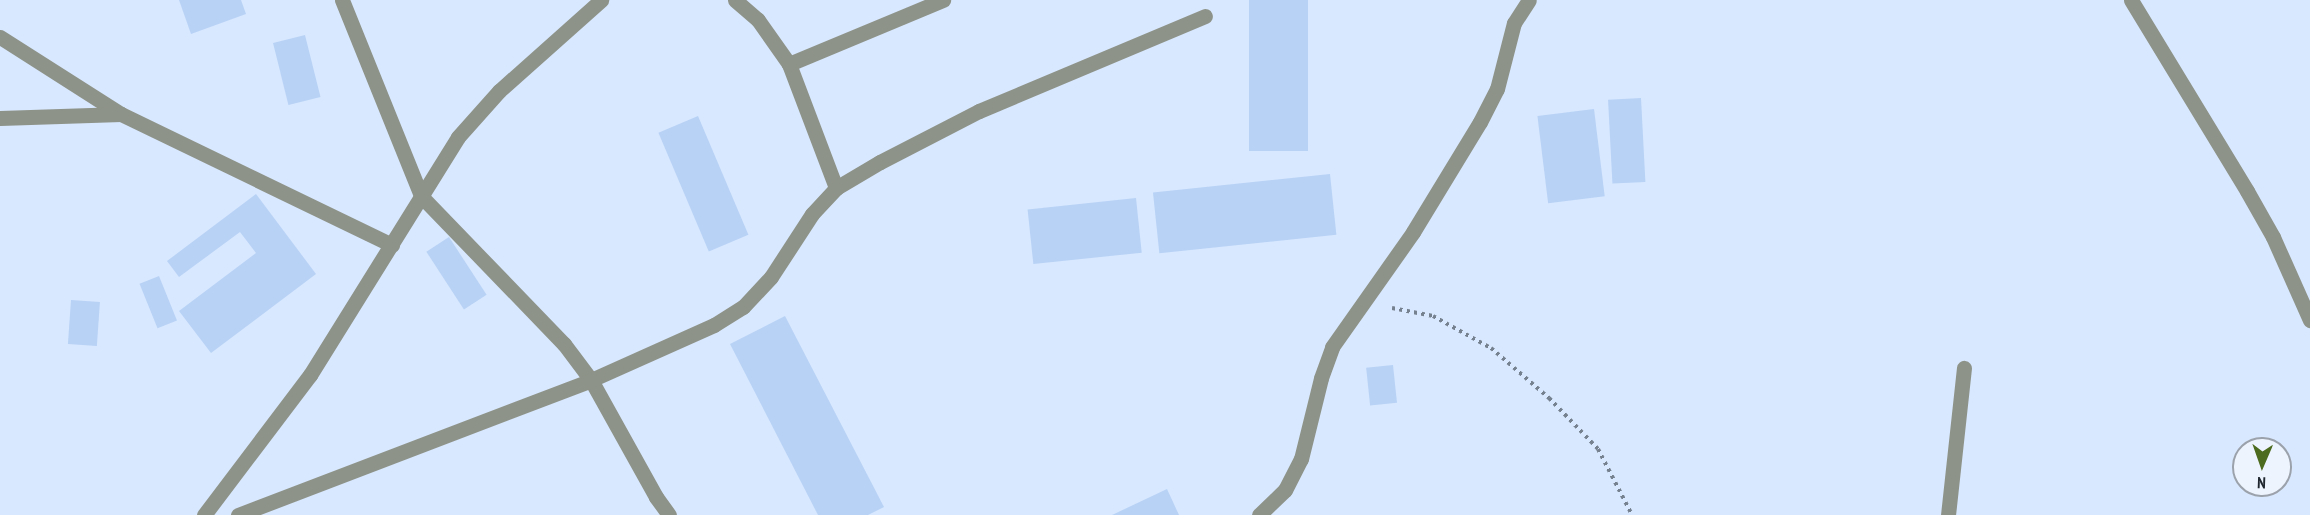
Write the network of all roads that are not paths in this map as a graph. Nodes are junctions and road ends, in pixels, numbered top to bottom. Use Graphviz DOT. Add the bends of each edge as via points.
graph roads {
  1 [pos="342,0"];
  2 [pos="601,0"];
  3 [pos="735,0"];
  4 [pos="944,0"];
  5 [pos="1529,0"];
  6 [pos="2131,0"];
  7 [pos="1205,16"];
  8 [pos="0,37"];
  9 [pos="789,64"];
  10 [pos="121,114"];
  11 [pos="0,118"];
  12 [pos="836,188"];
  13 [pos="421,196"];
  14 [pos="392,245"];
  15 [pos="2310,320"];
  16 [pos="1964,368"];
  17 [pos="591,380"];
  18 [pos="204,515"];
  19 [pos="238,515"];
  20 [pos="669,515"];
  21 [pos="1259,515"];
  22 [pos="1948,515"];
  1 -- 13 [label="street"];
  2 -- 13 [label="street" via="499,91 458,137"];
  3 -- 9 [label="street" via="758,20"];
  4 -- 9 [label="street"];
  5 -- 21 [label="street" via="1514,23 1497,89 1480,122 1413,232 1332,347 1301,459 1285,490"];
  6 -- 15 [label="street" via="2247,191"];
  7 -- 12 [label="street" via="979,111"];
  8 -- 10 [label="street"];
  9 -- 12 [label="street"];
  10 -- 11 [label="street"];
  10 -- 14 [label="street"];
  12 -- 17 [label="street" via="812,214 771,277 743,307 714,325"];
  13 -- 14 [label="street"];
  13 -- 17 [label="street" via="564,344"];
  14 -- 18 [label="street" via="310,375"];
  16 -- 22 [label="street"];
  17 -- 19 [label="street"];
  17 -- 20 [label="street"];
}
